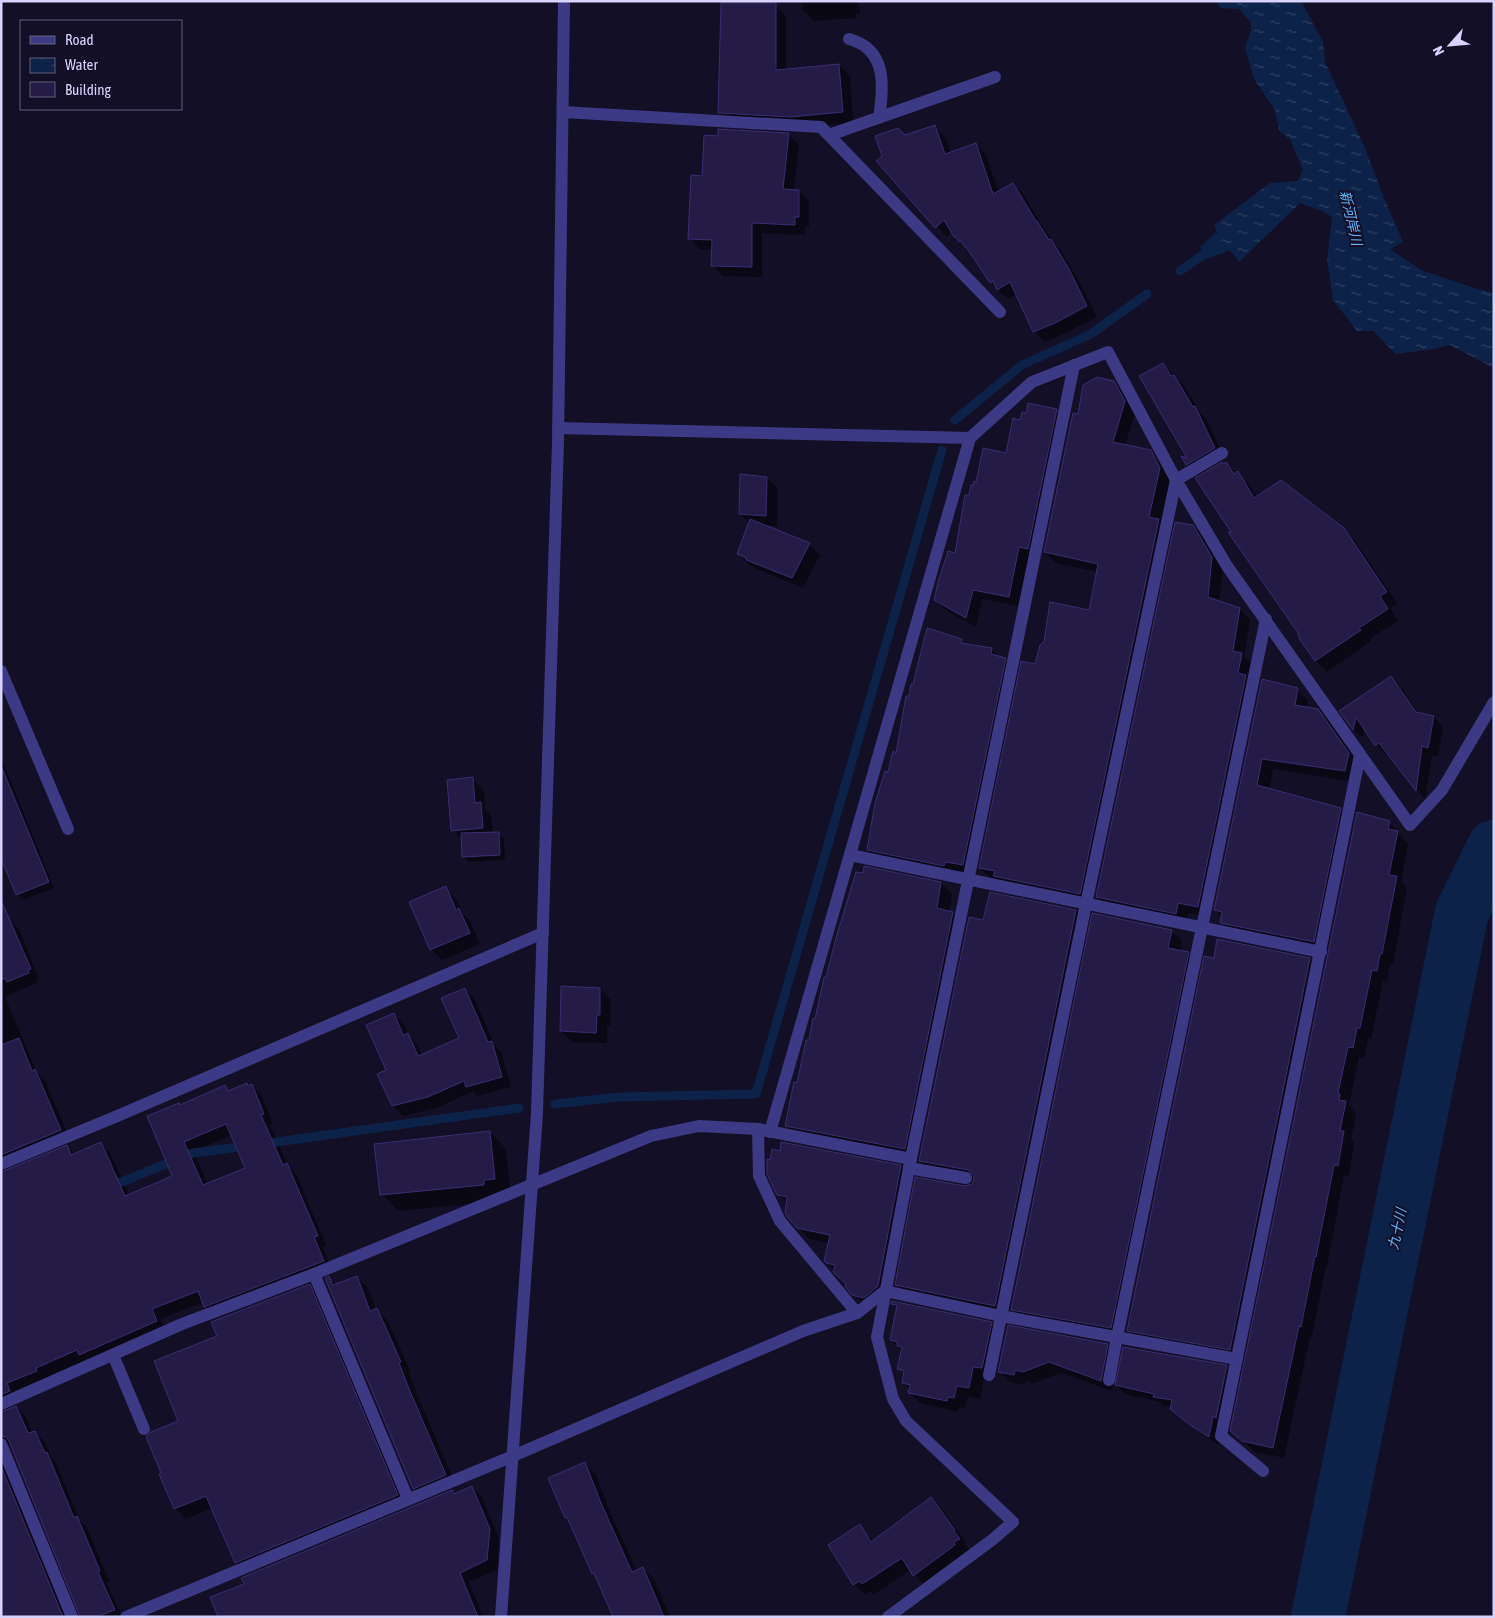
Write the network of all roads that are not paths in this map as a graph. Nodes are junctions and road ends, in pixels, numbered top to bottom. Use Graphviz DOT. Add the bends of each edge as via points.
graph roads {
  1 [pos="564,1"];
  2 [pos="849,39"];
  3 [pos="995,77"];
  4 [pos="563,112"];
  5 [pos="878,118"];
  6 [pos="829,135"];
  7 [pos="1000,312"];
  8 [pos="1074,365"];
  9 [pos="558,428"];
  10 [pos="970,438"];
  11 [pos="1222,453"];
  12 [pos="1176,480"];
  13 [pos="1266,619"];
  14 [pos="1,671"];
  15 [pos="1494,702"];
  16 [pos="1360,755"];
  17 [pos="68,829"];
  18 [pos="850,855"];
  19 [pos="968,879"];
  20 [pos="1086,904"];
  21 [pos="1203,928"];
  22 [pos="543,933"];
  23 [pos="1321,952"];
  24 [pos="764,1131"];
  25 [pos="1,1164"];
  26 [pos="910,1164"];
  27 [pos="966,1178"];
  28 [pos="531,1186"];
  29 [pos="314,1274"];
  30 [pos="884,1291"];
  31 [pos="857,1313"];
  32 [pos="1001,1316"];
  33 [pos="1116,1337"];
  34 [pos="113,1355"];
  35 [pos="1237,1359"];
  36 [pos="989,1375"];
  37 [pos="1109,1380"];
  38 [pos="1,1404"];
  39 [pos="144,1429"];
  40 [pos="1,1444"];
  41 [pos="512,1456"];
  42 [pos="1263,1471"];
  43 [pos="408,1499"];
  44 [pos="72,1617"];
  45 [pos="126,1617"];
  46 [pos="501,1617"];
  47 [pos="888,1617"];
  1 -- 4 [label="street"];
  2 -- 5 [label="street" via="862,42 875,55 881,74 882,95"];
  3 -- 5 [label="street"];
  4 -- 6 [label="street" via="820,127"];
  4 -- 9 [label="street"];
  5 -- 6 [label="street"];
  6 -- 7 [label="street"];
  8 -- 10 [label="street" via="1032,382"];
  8 -- 12 [label="street" via="1108,352"];
  8 -- 19 [label="street"];
  9 -- 10 [label="street"];
  9 -- 22 [label="street"];
  10 -- 18 [label="street"];
  11 -- 12 [label="street"];
  12 -- 13 [label="street" via="1227,566"];
  12 -- 20 [label="street"];
  13 -- 16 [label="street"];
  13 -- 21 [label="street"];
  14 -- 17 [label="street"];
  15 -- 16 [label="street" via="1442,790 1410,825"];
  16 -- 23 [label="street"];
  18 -- 19 [label="street"];
  18 -- 24 [label="street"];
  19 -- 20 [label="street"];
  19 -- 26 [label="street"];
  20 -- 21 [label="street"];
  20 -- 32 [label="street"];
  21 -- 23 [label="street"];
  21 -- 33 [label="street"];
  22 -- 25 [label="street"];
  22 -- 28 [label="street" via="537,1113"];
  23 -- 35 [label="street"];
  24 -- 26 [label="street"];
  24 -- 28 [label="street" via="699,1126 651,1136"];
  24 -- 31 [label="street" via="759,1176 780,1221"];
  26 -- 27 [label="street"];
  26 -- 30 [label="street"];
  28 -- 29 [label="street"];
  28 -- 41 [label="street"];
  29 -- 34 [label="street" via="182,1324"];
  29 -- 43 [label="street"];
  30 -- 31 [label="street"];
  30 -- 32 [label="street"];
  30 -- 47 [label="street" via="877,1337 893,1399 906,1421 1014,1522"];
  31 -- 41 [label="street" via="802,1331"];
  32 -- 33 [label="street"];
  32 -- 36 [label="street"];
  33 -- 35 [label="street"];
  33 -- 37 [label="street"];
  34 -- 38 [label="street"];
  34 -- 39 [label="street"];
  35 -- 42 [label="street" via="1221,1436"];
  40 -- 44 [label="street"];
  41 -- 43 [label="street"];
  41 -- 46 [label="street"];
  43 -- 45 [label="street"];
}
